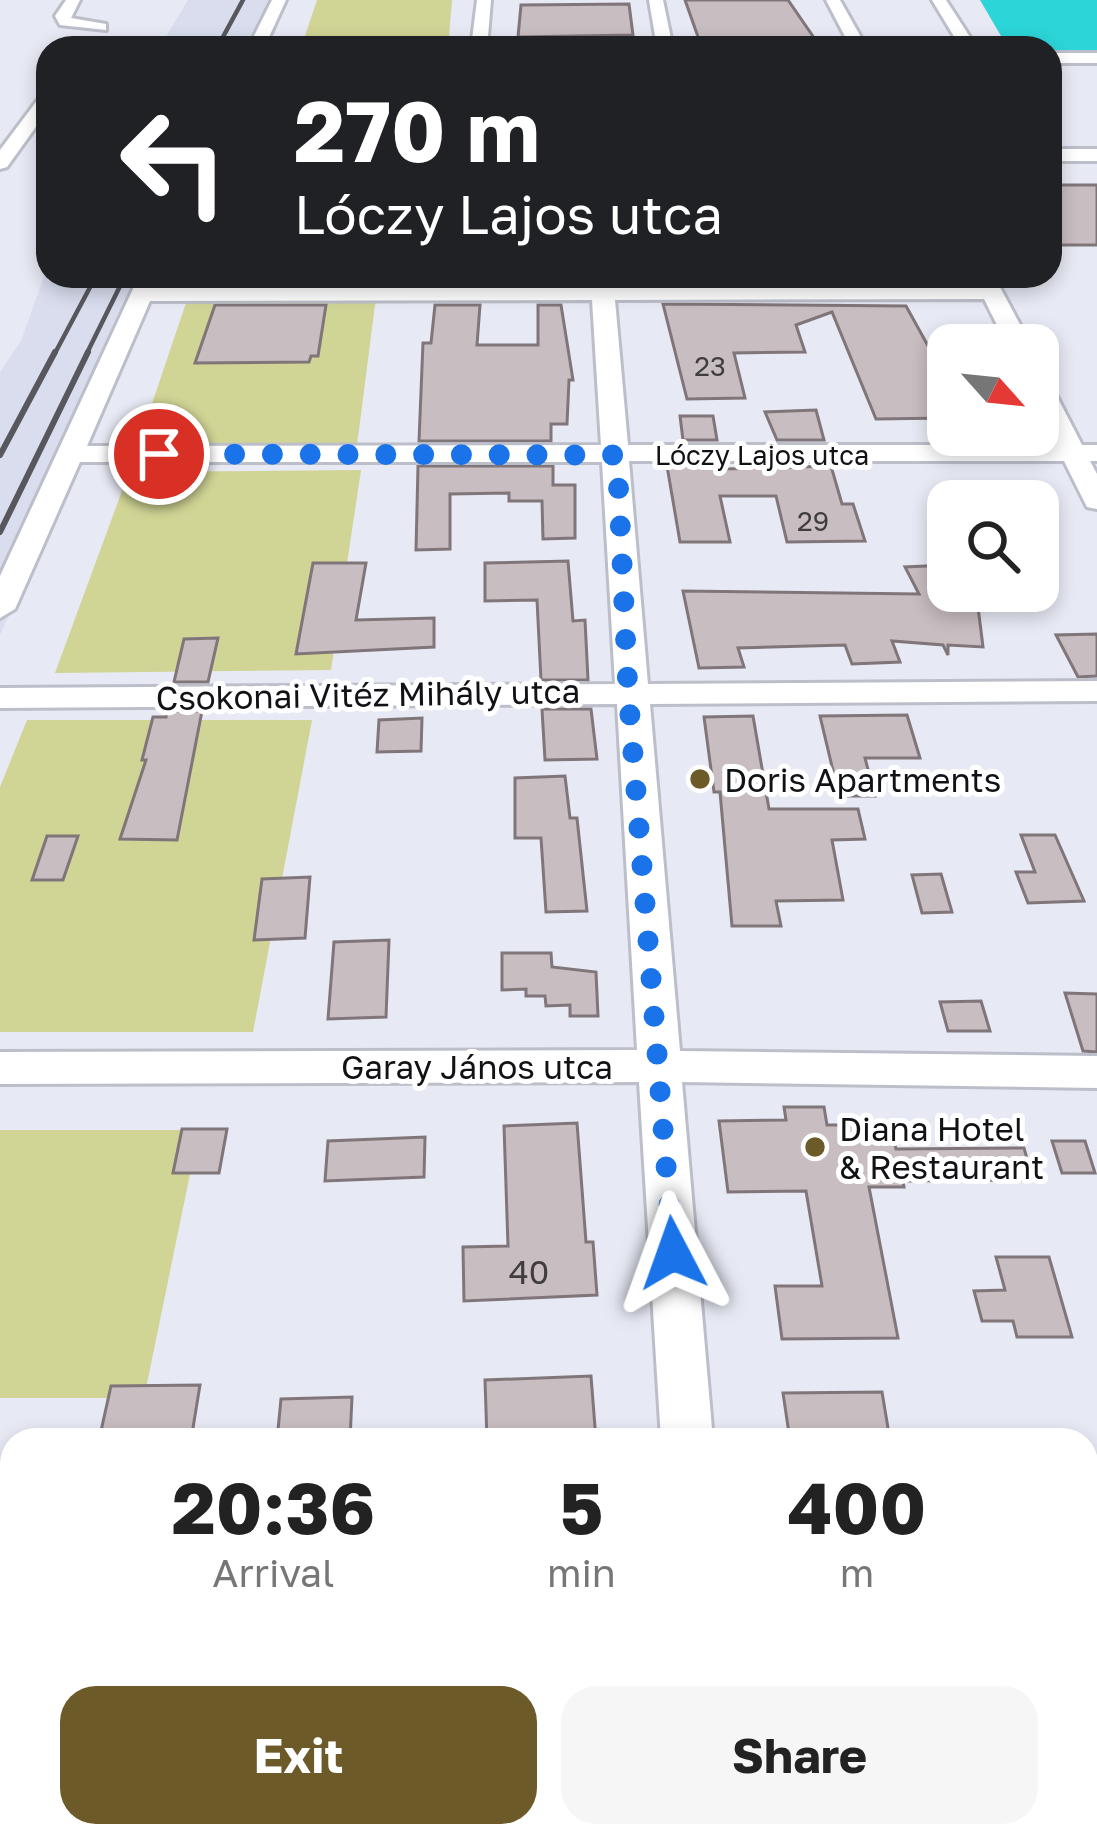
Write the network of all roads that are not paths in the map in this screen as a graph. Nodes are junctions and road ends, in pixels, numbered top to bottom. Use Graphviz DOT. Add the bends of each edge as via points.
graph roads {
  1 [pos="73,0"];
  2 [pos="279,0"];
  3 [pos="484,0"];
  4 [pos="656,0"];
  5 [pos="833,0"];
  6 [pos="939,0"];
  7 [pos="94,36"];
  8 [pos="262,36"];
  9 [pos="480,36"];
  10 [pos="662,36"];
  11 [pos="853,36"];
  12 [pos="962,36"];
  13 [pos="1062,58"];
  14 [pos="1097,58"];
  15 [pos="36,114"];
  16 [pos="1062,155"];
  17 [pos="1097,155"];
  18 [pos="0,163"];
  19 [pos="145,288"];
  20 [pos="603,288"];
  21 [pos="989,288"];
  22 [pos="1007,324"];
  23 [pos="1059,414"];
  24 [pos="1084,453"];
  25 [pos="67,454"];
  26 [pos="617,455"];
  27 [pos="1097,501"];
  28 [pos="0,609"];
  29 [pos="628,691"];
  30 [pos="1097,691"];
  31 [pos="0,698"];
  32 [pos="658,1066"];
  33 [pos="0,1068"];
  34 [pos="1097,1072"];
  35 [pos="686,1428"];
  1 -- 7 [label="street" via="65,22 105,21"];
  2 -- 8 [label="street"];
  3 -- 9 [label="street"];
  4 -- 10 [label="street"];
  5 -- 11 [label="street"];
  6 -- 12 [label="street"];
  13 -- 14 [label="street"];
  15 -- 18 [label="street"];
  16 -- 17 [label="street"];
  19 -- 25 [label="street"];
  20 -- 26 [label="street"];
  21 -- 22 [label="street"];
  23 -- 24 [label="street"];
  24 -- 26 [label="street, Lóczy Lajos utca"];
  24 -- 27 [label="street"];
  25 -- 26 [label="street, Lóczy Lajos utca"];
  25 -- 28 [label="street"];
  26 -- 29 [label="street"];
  29 -- 30 [label="street, Csokonai Vitéz Mihály utca"];
  29 -- 31 [label="street, Csokonai Vitéz Mihály utca"];
  29 -- 32 [label="street"];
  32 -- 33 [label="street, Garay János utca"];
  32 -- 34 [label="street, Garay János utca"];
  32 -- 35 [label="street"];
}
